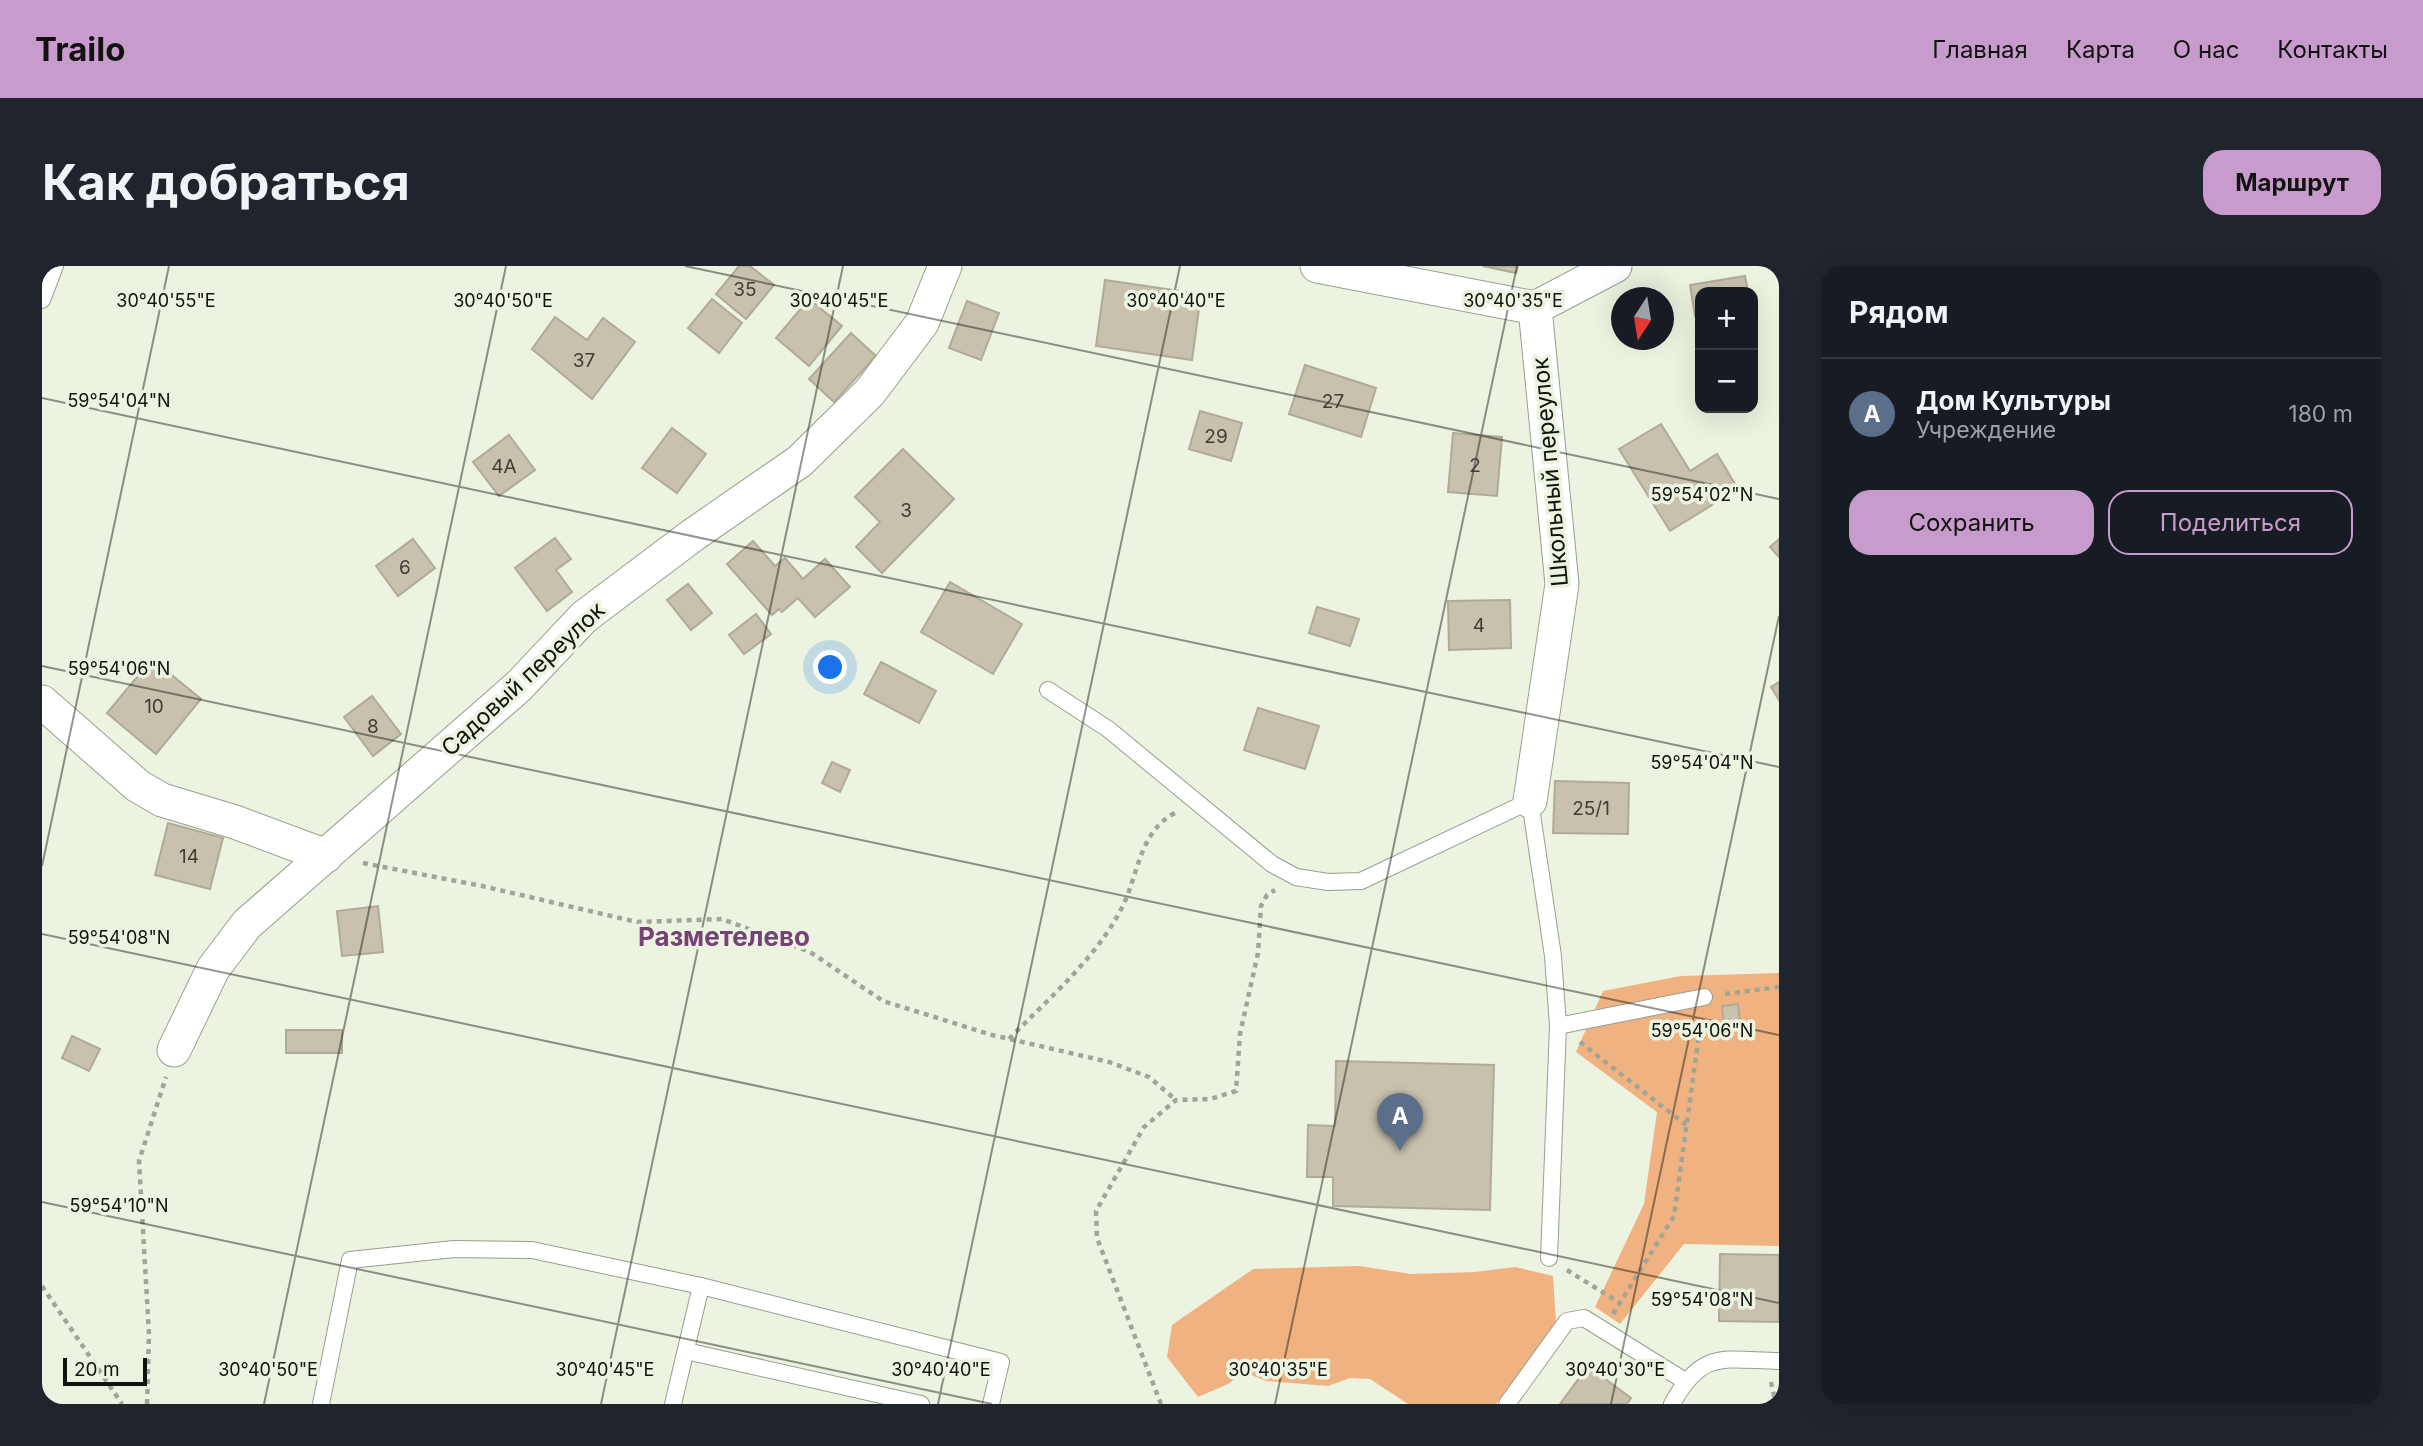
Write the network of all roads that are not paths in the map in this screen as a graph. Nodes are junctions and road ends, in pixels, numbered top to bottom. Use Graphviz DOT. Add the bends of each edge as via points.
graph roads {
  1 [pos="55,266"];
  2 [pos="945,266"];
  3 [pos="1317,266"];
  4 [pos="1615,266"];
  5 [pos="42,300"];
  6 [pos="1535,309"];
  7 [pos="1048,690"];
  8 [pos="42,702"];
  9 [pos="1530,801"];
  10 [pos="326,856"];
  11 [pos="1704,997"];
  12 [pos="1558,1026"];
  13 [pos="174,1050"];
  14 [pos="1549,1258"];
  15 [pos="701,1286"];
  16 [pos="686,1351"];
  17 [pos="1779,1361"];
  18 [pos="1685,1381"];
  19 [pos="321,1404"];
  20 [pos="673,1404"];
  21 [pos="921,1404"];
  22 [pos="991,1404"];
  23 [pos="1507,1404"];
  24 [pos="1672,1404"];
  1 -- 5 [label="lane"];
  2 -- 10 [label="street, Садовый переулок" via="922,323 870,392 800,461 584,617 519,686"];
  3 -- 6 [label="street"];
  4 -- 6 [label="street"];
  6 -- 9 [label="street, Школьный переулок" via="1562,584"];
  7 -- 9 [label="lane" via="1108,729 1272,864 1296,877 1361,881"];
  8 -- 10 [label="street" via="138,786 162,800"];
  9 -- 12 [label="lane" via="1553,956"];
  10 -- 13 [label="street, Садовый переулок" via="247,924 213,969"];
  11 -- 12 [label="lane"];
  12 -- 14 [label="lane"];
  15 -- 16 [label="lane"];
  15 -- 19 [label="lane" via="532,1250 454,1249 350,1260"];
  15 -- 22 [label="lane" via="1001,1362"];
  16 -- 20 [label="lane"];
  16 -- 21 [label="lane"];
  17 -- 18 [label="lane" via="1716,1360 1698,1367"];
  18 -- 23 [label="lane" via="1584,1318 1567,1321"];
  18 -- 24 [label="lane"];
}
